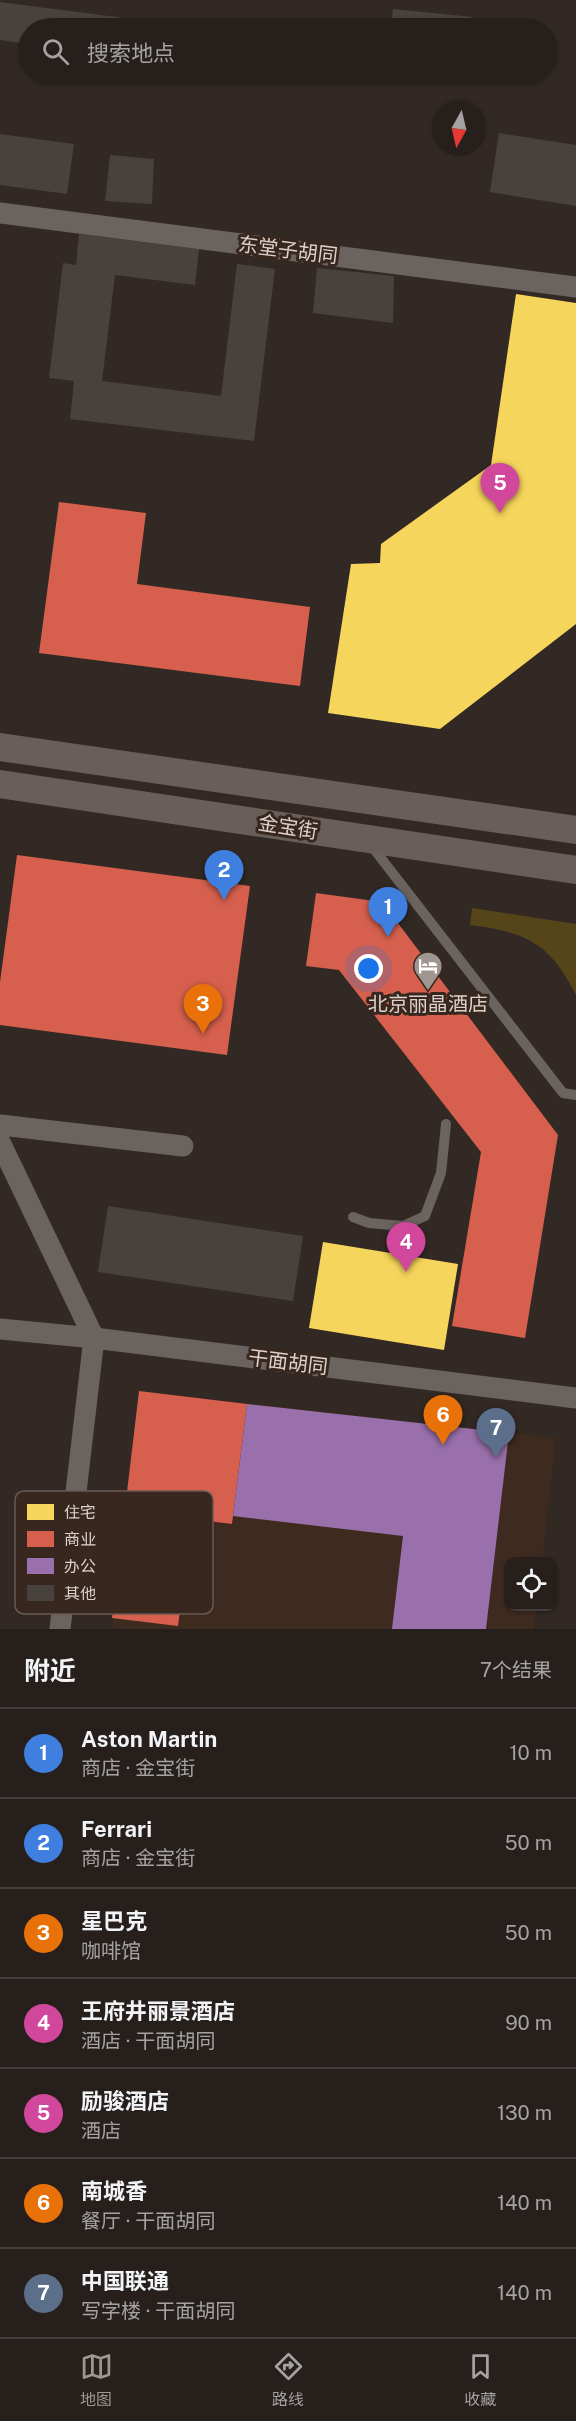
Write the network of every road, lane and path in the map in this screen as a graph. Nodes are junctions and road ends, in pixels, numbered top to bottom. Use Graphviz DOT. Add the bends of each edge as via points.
graph roads {
  1 [pos="0,213"];
  2 [pos="576,287"];
  3 [pos="0,747"];
  4 [pos="0,784"];
  5 [pos="576,830"];
  6 [pos="366,839"];
  7 [pos="576,870"];
  8 [pos="576,1095"];
  9 [pos="446,1124"];
  10 [pos="0,1125"];
  11 [pos="0,1142"];
  12 [pos="183,1146"];
  13 [pos="353,1217"];
  14 [pos="0,1329"];
  15 [pos="94,1338"];
  16 [pos="576,1398"];
  17 [pos="76,1491"];
  18 [pos="62,1614"];
  19 [pos="60,1629"];
  1 -- 2 [label="street, 东堂子胡同"];
  3 -- 5 [label="main road, 金宝街"];
  4 -- 6 [label="main road, 金宝街"];
  6 -- 7 [label="main road, 金宝街"];
  6 -- 8 [label="lane" via="563,1093"];
  9 -- 13 [label="lane" via="441,1173 425,1216 403,1226 369,1224"];
  10 -- 12 [label="street"];
  11 -- 15 [label="street"];
  14 -- 15 [label="street, 干面胡同"];
  15 -- 16 [label="street, 干面胡同"];
  15 -- 17 [label="street"];
  18 -- 19 [label="street"];
}
